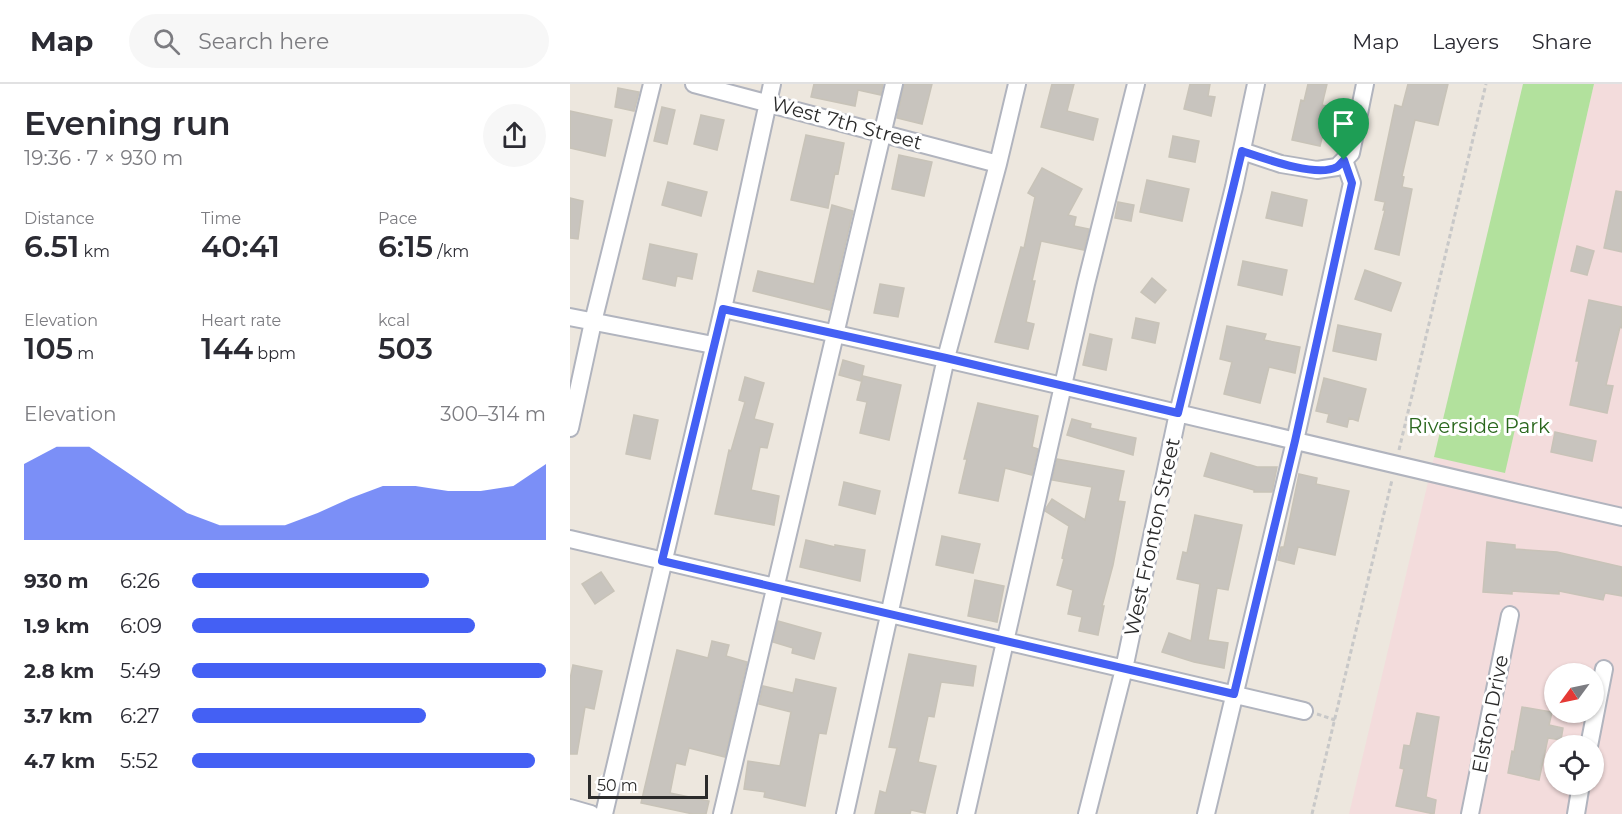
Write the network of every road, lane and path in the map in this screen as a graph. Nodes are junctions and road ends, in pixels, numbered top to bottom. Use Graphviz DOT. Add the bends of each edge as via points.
graph roads {
  1 [pos="652,84"];
  2 [pos="694,84"];
  3 [pos="772,84"];
  4 [pos="894,84"];
  5 [pos="1017,84"];
  6 [pos="1136,84"];
  7 [pos="1256,84"];
  8 [pos="1365,84"];
  9 [pos="768,102"];
  10 [pos="883,133"];
  11 [pos="1242,151"];
  12 [pos="1344,160"];
  13 [pos="998,164"];
  14 [pos="723,309"];
  15 [pos="570,317"];
  16 [pos="593,322"];
  17 [pos="836,333"];
  18 [pos="713,345"];
  19 [pos="946,358"];
  20 [pos="1064,386"];
  21 [pos="1178,413"];
  22 [pos="570,428"];
  23 [pos="1295,441"];
  24 [pos="1622,517"];
  25 [pos="570,539"];
  26 [pos="662,561"];
  27 [pos="774,587"];
  28 [pos="888,614"];
  29 [pos="1510,615"];
  30 [pos="1005,642"];
  31 [pos="1124,669"];
  32 [pos="1234,694"];
  33 [pos="1304,711"];
  34 [pos="1579,795"];
  35 [pos="570,808"];
  36 [pos="591,814"];
  37 [pos="604,814"];
  38 [pos="722,814"];
  39 [pos="845,814"];
  40 [pos="966,814"];
  41 [pos="1087,814"];
  42 [pos="1206,814"];
  43 [pos="1470,814"];
  44 [pos="1576,814"];
  1 -- 16 [label="street"];
  2 -- 9 [label="street, West 7th Street"];
  3 -- 9 [label="street"];
  4 -- 10 [label="street"];
  5 -- 13 [label="street"];
  6 -- 20 [label="street"];
  7 -- 11 [label="street, West Fronton Street"];
  8 -- 12 [label="street" via="1351,153"];
  9 -- 10 [label="street, West 7th Street"];
  9 -- 14 [label="street"];
  10 -- 13 [label="street, West 7th Street"];
  10 -- 17 [label="street"];
  11 -- 12 [label="street" via="1281,164 1317,170 1337,167"];
  11 -- 21 [label="street, West Fronton Street"];
  12 -- 23 [label="street" via="1352,183"];
  13 -- 19 [label="street"];
  14 -- 17 [label="street"];
  14 -- 18 [label="street"];
  15 -- 16 [label="street"];
  16 -- 18 [label="street"];
  16 -- 22 [label="street"];
  17 -- 19 [label="street"];
  17 -- 27 [label="street"];
  18 -- 26 [label="street"];
  19 -- 20 [label="street"];
  19 -- 28 [label="street"];
  20 -- 21 [label="street"];
  20 -- 30 [label="street"];
  21 -- 23 [label="street"];
  21 -- 31 [label="street, West Fronton Street"];
  23 -- 24 [label="street"];
  23 -- 32 [label="street"];
  25 -- 26 [label="street"];
  26 -- 27 [label="street"];
  26 -- 37 [label="street"];
  27 -- 28 [label="street"];
  27 -- 38 [label="street"];
  28 -- 30 [label="street"];
  28 -- 39 [label="street"];
  29 -- 43 [label="street, Elston Drive"];
  30 -- 31 [label="street"];
  30 -- 40 [label="street"];
  31 -- 32 [label="street"];
  31 -- 41 [label="street, West Fronton Street"];
  32 -- 33 [label="street"];
  32 -- 42 [label="street"];
  34 -- 44 [label="street"];
  35 -- 36 [label="street"];
}
